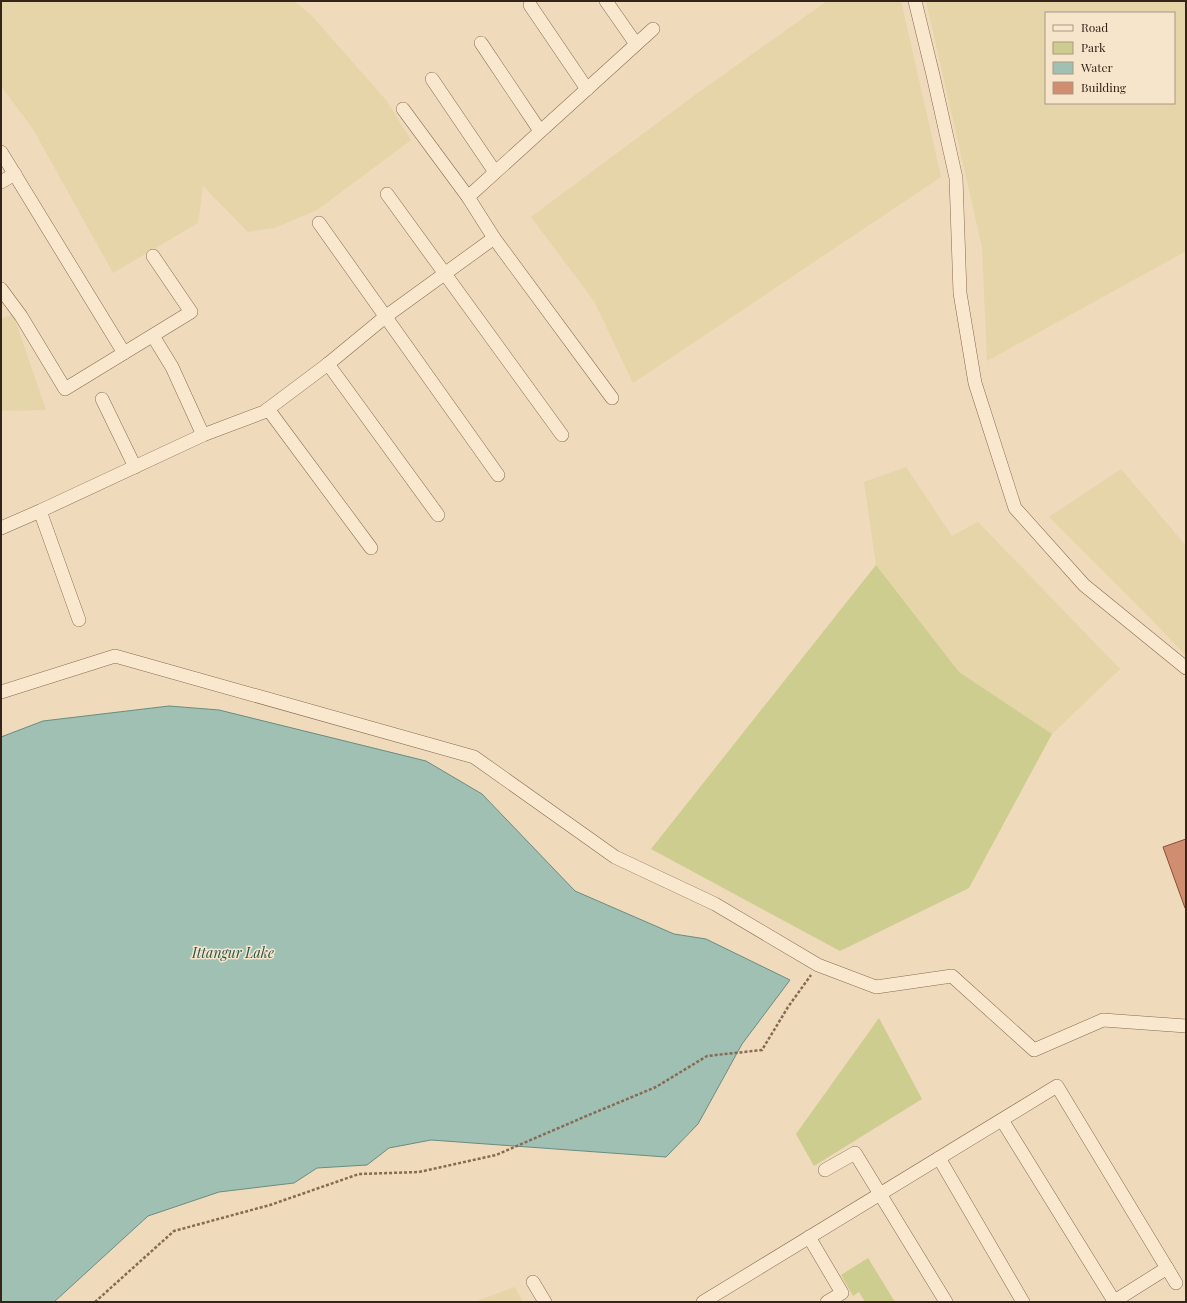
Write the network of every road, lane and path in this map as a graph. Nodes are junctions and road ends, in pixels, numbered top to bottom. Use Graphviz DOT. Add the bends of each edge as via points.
graph roads {
  1 [pos="606,1"];
  2 [pos="915,1"];
  3 [pos="530,5"];
  4 [pos="653,29"];
  5 [pos="481,43"];
  6 [pos="636,44"];
  7 [pos="432,79"];
  8 [pos="587,89"];
  9 [pos="404,109"];
  10 [pos="540,131"];
  11 [pos="1,152"];
  12 [pos="496,172"];
  13 [pos="15,174"];
  14 [pos="1,182"];
  15 [pos="387,194"];
  16 [pos="468,197"];
  17 [pos="319,223"];
  18 [pos="494,238"];
  19 [pos="153,256"];
  20 [pos="444,273"];
  21 [pos="1,289"];
  22 [pos="385,318"];
  23 [pos="153,336"];
  24 [pos="124,353"];
  25 [pos="328,364"];
  26 [pos="612,398"];
  27 [pos="102,399"];
  28 [pos="268,409"];
  29 [pos="203,435"];
  30 [pos="562,435"];
  31 [pos="135,467"];
  32 [pos="498,475"];
  33 [pos="40,511"];
  34 [pos="438,515"];
  35 [pos="1,528"];
  36 [pos="371,548"];
  37 [pos="79,620"];
  38 [pos="1186,668"];
  39 [pos="2,688"];
  40 [pos="818,965"];
  41 [pos="1186,1026"];
  42 [pos="1002,1120"];
  43 [pos="939,1158"];
  44 [pos="825,1170"];
  45 [pos="880,1194"];
  46 [pos="809,1237"];
  47 [pos="1167,1268"];
  48 [pos="533,1282"];
  49 [pos="1176,1284"];
  50 [pos="711,1300"];
  51 [pos="94,1302"];
  52 [pos="545,1302"];
  53 [pos="828,1302"];
  54 [pos="946,1302"];
  55 [pos="1023,1302"];
  56 [pos="1113,1302"];
  1 -- 6 [label="street"];
  2 -- 38 [label="street" via="956,178 960,293 975,383 1015,508 1084,584"];
  3 -- 8 [label="street"];
  4 -- 6 [label="street"];
  5 -- 10 [label="street"];
  6 -- 8 [label="street"];
  7 -- 12 [label="street"];
  8 -- 10 [label="street"];
  9 -- 16 [label="street"];
  10 -- 12 [label="street"];
  11 -- 13 [label="street"];
  12 -- 16 [label="street"];
  13 -- 14 [label="street"];
  13 -- 24 [label="street"];
  15 -- 20 [label="street"];
  16 -- 18 [label="street"];
  17 -- 22 [label="street"];
  18 -- 20 [label="street"];
  18 -- 26 [label="street"];
  19 -- 23 [label="street" via="191,312"];
  20 -- 22 [label="street"];
  20 -- 30 [label="street"];
  21 -- 24 [label="street" via="21,316 64,389"];
  22 -- 25 [label="street"];
  22 -- 32 [label="street"];
  23 -- 24 [label="street"];
  23 -- 29 [label="street" via="172,367"];
  25 -- 28 [label="street"];
  25 -- 34 [label="street"];
  27 -- 31 [label="street"];
  28 -- 29 [label="street"];
  28 -- 36 [label="street"];
  29 -- 31 [label="street"];
  31 -- 33 [label="street"];
  33 -- 35 [label="street"];
  33 -- 37 [label="street"];
  39 -- 40 [label="street" via="115,656 474,757 615,857 715,904"];
  40 -- 41 [label="street" via="876,987 952,976 1034,1050 1103,1020"];
  40 -- 51 [label="path" via="762,1050 707,1056 656,1087 496,1155 419,1172 359,1174 270,1206 174,1231"];
  42 -- 43 [label="street"];
  42 -- 47 [label="street" via="1057,1086"];
  42 -- 56 [label="street"];
  43 -- 45 [label="street"];
  43 -- 55 [label="street"];
  44 -- 45 [label="street" via="855,1153"];
  45 -- 46 [label="street"];
  45 -- 54 [label="street"];
  46 -- 50 [label="street"];
  46 -- 53 [label="street" via="842,1293"];
  47 -- 49 [label="street"];
  47 -- 56 [label="street"];
  48 -- 52 [label="street"];
}
